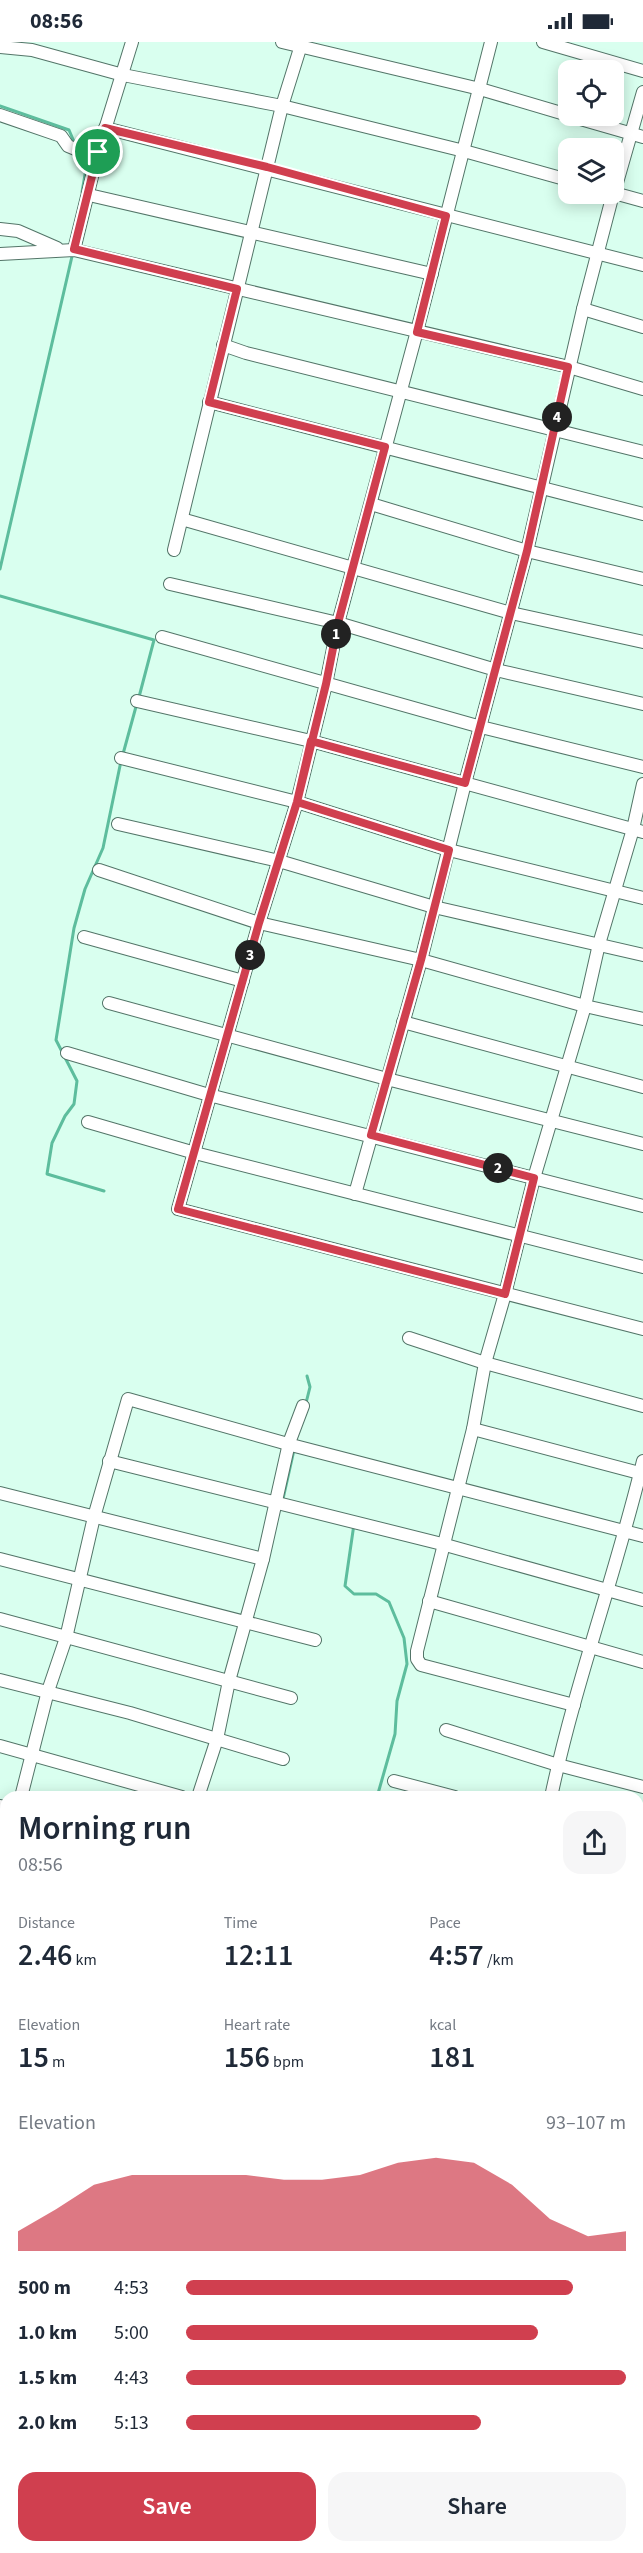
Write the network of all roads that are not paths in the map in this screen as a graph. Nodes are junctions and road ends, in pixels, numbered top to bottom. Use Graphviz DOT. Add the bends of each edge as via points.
graph roads {
  1 [pos="132,42"];
  2 [pos="282,42"];
  3 [pos="491,42"];
  4 [pos="543,42"];
  5 [pos="302,45"];
  6 [pos="0,47"];
  7 [pos="643,70"];
  8 [pos="123,75"];
  9 [pos="480,89"];
  10 [pos="643,92"];
  11 [pos="282,106"];
  12 [pos="558,112"];
  13 [pos="0,115"];
  14 [pos="606,126"];
  15 [pos="105,128"];
  16 [pos="637,135"];
  17 [pos="464,151"];
  18 [pos="97,158"];
  19 [pos="267,167"];
  20 [pos="558,177"];
  21 [pos="89,195"];
  22 [pos="643,201"];
  23 [pos="610,204"];
  24 [pos="446,216"];
  25 [pos="0,229"];
  26 [pos="251,232"];
  27 [pos="61,249"];
  28 [pos="74,249"];
  29 [pos="597,253"];
  30 [pos="0,254"];
  31 [pos="643,265"];
  32 [pos="432,274"];
  33 [pos="237,289"];
  34 [pos="582,309"];
  35 [pos="643,327"];
  36 [pos="417,332"];
  37 [pos="223,345"];
  38 [pos="568,367"];
  39 [pos="643,388"];
  40 [pos="400,391"];
  41 [pos="209,402"];
  42 [pos="555,430"];
  43 [pos="385,447"];
  44 [pos="643,453"];
  45 [pos="541,488"];
  46 [pos="371,504"];
  47 [pos="643,514"];
  48 [pos="185,520"];
  49 [pos="174,550"];
  50 [pos="527,551"];
  51 [pos="354,566"];
  52 [pos="643,579"];
  53 [pos="170,585"];
  54 [pos="511,612"];
  55 [pos="338,623"];
  56 [pos="162,637"];
  57 [pos="643,642"];
  58 [pos="496,670"];
  59 [pos="326,684"];
  60 [pos="136,701"];
  61 [pos="643,704"];
  62 [pos="481,727"];
  63 [pos="311,741"];
  64 [pos="121,758"];
  65 [pos="643,767"];
  66 [pos="465,783"];
  67 [pos="643,784"];
  68 [pos="297,802"];
  69 [pos="117,824"];
  70 [pos="638,830"];
  71 [pos="449,850"];
  72 [pos="279,861"];
  73 [pos="99,870"];
  74 [pos="614,893"];
  75 [pos="643,898"];
  76 [pos="434,907"];
  77 [pos="259,923"];
  78 [pos="84,937"];
  79 [pos="599,944"];
  80 [pos="643,955"];
  81 [pos="421,960"];
  82 [pos="243,981"];
  83 [pos="109,1003"];
  84 [pos="585,1006"];
  85 [pos="643,1019"];
  86 [pos="403,1022"];
  87 [pos="229,1034"];
  88 [pos="67,1053"];
  89 [pos="568,1066"];
  90 [pos="387,1079"];
  91 [pos="643,1087"];
  92 [pos="209,1095"];
  93 [pos="88,1122"];
  94 [pos="552,1122"];
  95 [pos="371,1135"];
  96 [pos="643,1144"];
  97 [pos="195,1153"];
  98 [pos="534,1178"];
  99 [pos="355,1194"];
  100 [pos="643,1206"];
  101 [pos="520,1236"];
  102 [pos="643,1267"];
  103 [pos="505,1294"];
  104 [pos="643,1329"];
  105 [pos="409,1338"];
  106 [pos="485,1363"];
  107 [pos="303,1406"];
  108 [pos="643,1406"];
  109 [pos="473,1429"];
  110 [pos="289,1443"];
  111 [pos="109,1461"];
  112 [pos="642,1469"];
  113 [pos="457,1486"];
  114 [pos="0,1492"];
  115 [pos="277,1504"];
  116 [pos="94,1517"];
  117 [pos="626,1531"];
  118 [pos="643,1536"];
  119 [pos="442,1544"];
  120 [pos="0,1559"];
  121 [pos="263,1559"];
  122 [pos="81,1578"];
  123 [pos="607,1589"];
  124 [pos="643,1600"];
  125 [pos="429,1601"];
  126 [pos="0,1619"];
  127 [pos="245,1622"];
  128 [pos="66,1638"];
  129 [pos="315,1640"];
  130 [pos="590,1646"];
  131 [pos="643,1662"];
  132 [pos="0,1680"];
  133 [pos="229,1681"];
  134 [pos="48,1692"];
  135 [pos="291,1698"];
  136 [pos="574,1705"];
  137 [pos="446,1730"];
  138 [pos="217,1739"];
  139 [pos="0,1746"];
  140 [pos="32,1755"];
  141 [pos="283,1759"];
  142 [pos="558,1765"];
  143 [pos="394,1781"];
  144 [pos="643,1787"];
  145 [pos="23,1791"];
  146 [pos="161,1791"];
  147 [pos="200,1791"];
  148 [pos="432,1791"];
  149 [pos="553,1791"];
  1 -- 8 [label="street"];
  2 -- 5 [label="street"];
  3 -- 9 [label="street"];
  4 -- 7 [label="street"];
  5 -- 9 [label="street"];
  5 -- 11 [label="street"];
  6 -- 8 [label="street" via="32,50"];
  8 -- 11 [label="street"];
  8 -- 15 [label="street"];
  9 -- 12 [label="street"];
  9 -- 17 [label="street"];
  10 -- 16 [label="street"];
  11 -- 17 [label="street"];
  11 -- 19 [label="street"];
  13 -- 18 [label="street" via="61,136 68,146"];
  14 -- 16 [label="street"];
  15 -- 18 [label="street"];
  15 -- 19 [label="street"];
  16 -- 22 [label="street" via="614,193"];
  17 -- 20 [label="street"];
  17 -- 24 [label="street"];
  18 -- 21 [label="street"];
  19 -- 24 [label="street"];
  19 -- 26 [label="street"];
  21 -- 26 [label="street"];
  21 -- 28 [label="street"];
  23 -- 29 [label="street"];
  24 -- 29 [label="street"];
  24 -- 32 [label="street"];
  25 -- 27 [label="street" via="18,231"];
  26 -- 32 [label="street"];
  26 -- 33 [label="street"];
  27 -- 28 [label="street"];
  27 -- 30 [label="street"];
  28 -- 33 [label="street"];
  29 -- 31 [label="street"];
  29 -- 34 [label="street"];
  32 -- 36 [label="street"];
  33 -- 36 [label="street"];
  33 -- 37 [label="street"];
  34 -- 35 [label="street"];
  34 -- 38 [label="street"];
  36 -- 38 [label="street"];
  36 -- 40 [label="street"];
  37 -- 40 [label="street"];
  37 -- 41 [label="street"];
  38 -- 39 [label="street"];
  38 -- 42 [label="street"];
  40 -- 42 [label="street"];
  40 -- 43 [label="street"];
  41 -- 43 [label="street"];
  41 -- 49 [label="street"];
  42 -- 44 [label="street"];
  42 -- 45 [label="street"];
  43 -- 45 [label="street"];
  43 -- 46 [label="street"];
  45 -- 47 [label="street"];
  45 -- 50 [label="street"];
  46 -- 50 [label="street"];
  46 -- 51 [label="street"];
  48 -- 51 [label="street"];
  50 -- 52 [label="street"];
  50 -- 54 [label="street"];
  51 -- 54 [label="street"];
  51 -- 55 [label="street"];
  53 -- 55 [label="street"];
  54 -- 57 [label="street"];
  54 -- 58 [label="street"];
  55 -- 58 [label="street"];
  55 -- 59 [label="street"];
  56 -- 59 [label="street"];
  58 -- 61 [label="street"];
  58 -- 62 [label="street"];
  59 -- 62 [label="street"];
  59 -- 63 [label="street"];
  60 -- 63 [label="street"];
  62 -- 65 [label="street"];
  62 -- 66 [label="street"];
  63 -- 66 [label="street"];
  63 -- 68 [label="street"];
  64 -- 68 [label="street"];
  66 -- 70 [label="street"];
  66 -- 71 [label="street"];
  67 -- 70 [label="street"];
  68 -- 71 [label="street"];
  68 -- 72 [label="street"];
  69 -- 72 [label="street"];
  70 -- 74 [label="street"];
  71 -- 74 [label="street"];
  71 -- 76 [label="street"];
  72 -- 76 [label="street"];
  72 -- 77 [label="street"];
  73 -- 77 [label="street"];
  74 -- 75 [label="street"];
  74 -- 79 [label="street"];
  76 -- 79 [label="street"];
  76 -- 81 [label="street"];
  77 -- 81 [label="street"];
  77 -- 82 [label="street"];
  78 -- 82 [label="street"];
  79 -- 80 [label="street"];
  79 -- 84 [label="street"];
  81 -- 84 [label="street"];
  81 -- 86 [label="street"];
  82 -- 87 [label="street"];
  83 -- 87 [label="street"];
  84 -- 85 [label="street"];
  84 -- 89 [label="street"];
  86 -- 89 [label="street"];
  86 -- 90 [label="street"];
  87 -- 90 [label="street"];
  87 -- 92 [label="street"];
  88 -- 92 [label="street"];
  89 -- 91 [label="street"];
  89 -- 94 [label="street"];
  90 -- 94 [label="street"];
  90 -- 95 [label="street"];
  92 -- 95 [label="street"];
  92 -- 97 [label="street"];
  93 -- 97 [label="street"];
  94 -- 96 [label="street"];
  94 -- 98 [label="street"];
  95 -- 98 [label="street"];
  95 -- 99 [label="street"];
  97 -- 99 [label="street"];
  97 -- 103 [label="street" via="178,1209"];
  98 -- 100 [label="street"];
  98 -- 101 [label="street"];
  99 -- 101 [label="street"];
  101 -- 102 [label="street"];
  101 -- 103 [label="street"];
  103 -- 104 [label="street"];
  103 -- 106 [label="street"];
  105 -- 106 [label="street"];
  106 -- 108 [label="street"];
  106 -- 109 [label="street"];
  107 -- 110 [label="street"];
  109 -- 112 [label="street"];
  109 -- 113 [label="street"];
  110 -- 111 [label="street" via="128,1399"];
  110 -- 113 [label="street"];
  110 -- 115 [label="street"];
  111 -- 115 [label="street"];
  111 -- 116 [label="street"];
  112 -- 117 [label="street"];
  113 -- 117 [label="street"];
  113 -- 119 [label="street"];
  114 -- 116 [label="street"];
  115 -- 119 [label="street"];
  115 -- 121 [label="street"];
  116 -- 121 [label="street"];
  116 -- 122 [label="street"];
  117 -- 118 [label="street"];
  117 -- 123 [label="street"];
  119 -- 123 [label="street"];
  119 -- 125 [label="street"];
  120 -- 122 [label="street"];
  121 -- 127 [label="street"];
  122 -- 127 [label="street"];
  122 -- 128 [label="street"];
  123 -- 124 [label="street"];
  123 -- 130 [label="street"];
  125 -- 130 [label="street"];
  125 -- 136 [label="street" via="417,1651 422,1665"];
  126 -- 128 [label="street"];
  127 -- 129 [label="street"];
  127 -- 133 [label="street"];
  128 -- 133 [label="street"];
  128 -- 134 [label="street"];
  130 -- 131 [label="street"];
  130 -- 136 [label="street"];
  132 -- 134 [label="street"];
  133 -- 135 [label="street"];
  133 -- 138 [label="street"];
  134 -- 138 [label="street"];
  134 -- 140 [label="street"];
  136 -- 142 [label="street"];
  137 -- 142 [label="street"];
  138 -- 141 [label="street"];
  138 -- 147 [label="street"];
  139 -- 140 [label="street"];
  140 -- 145 [label="street"];
  140 -- 146 [label="street"];
  142 -- 144 [label="street"];
  142 -- 149 [label="street"];
  143 -- 148 [label="street"];
}
